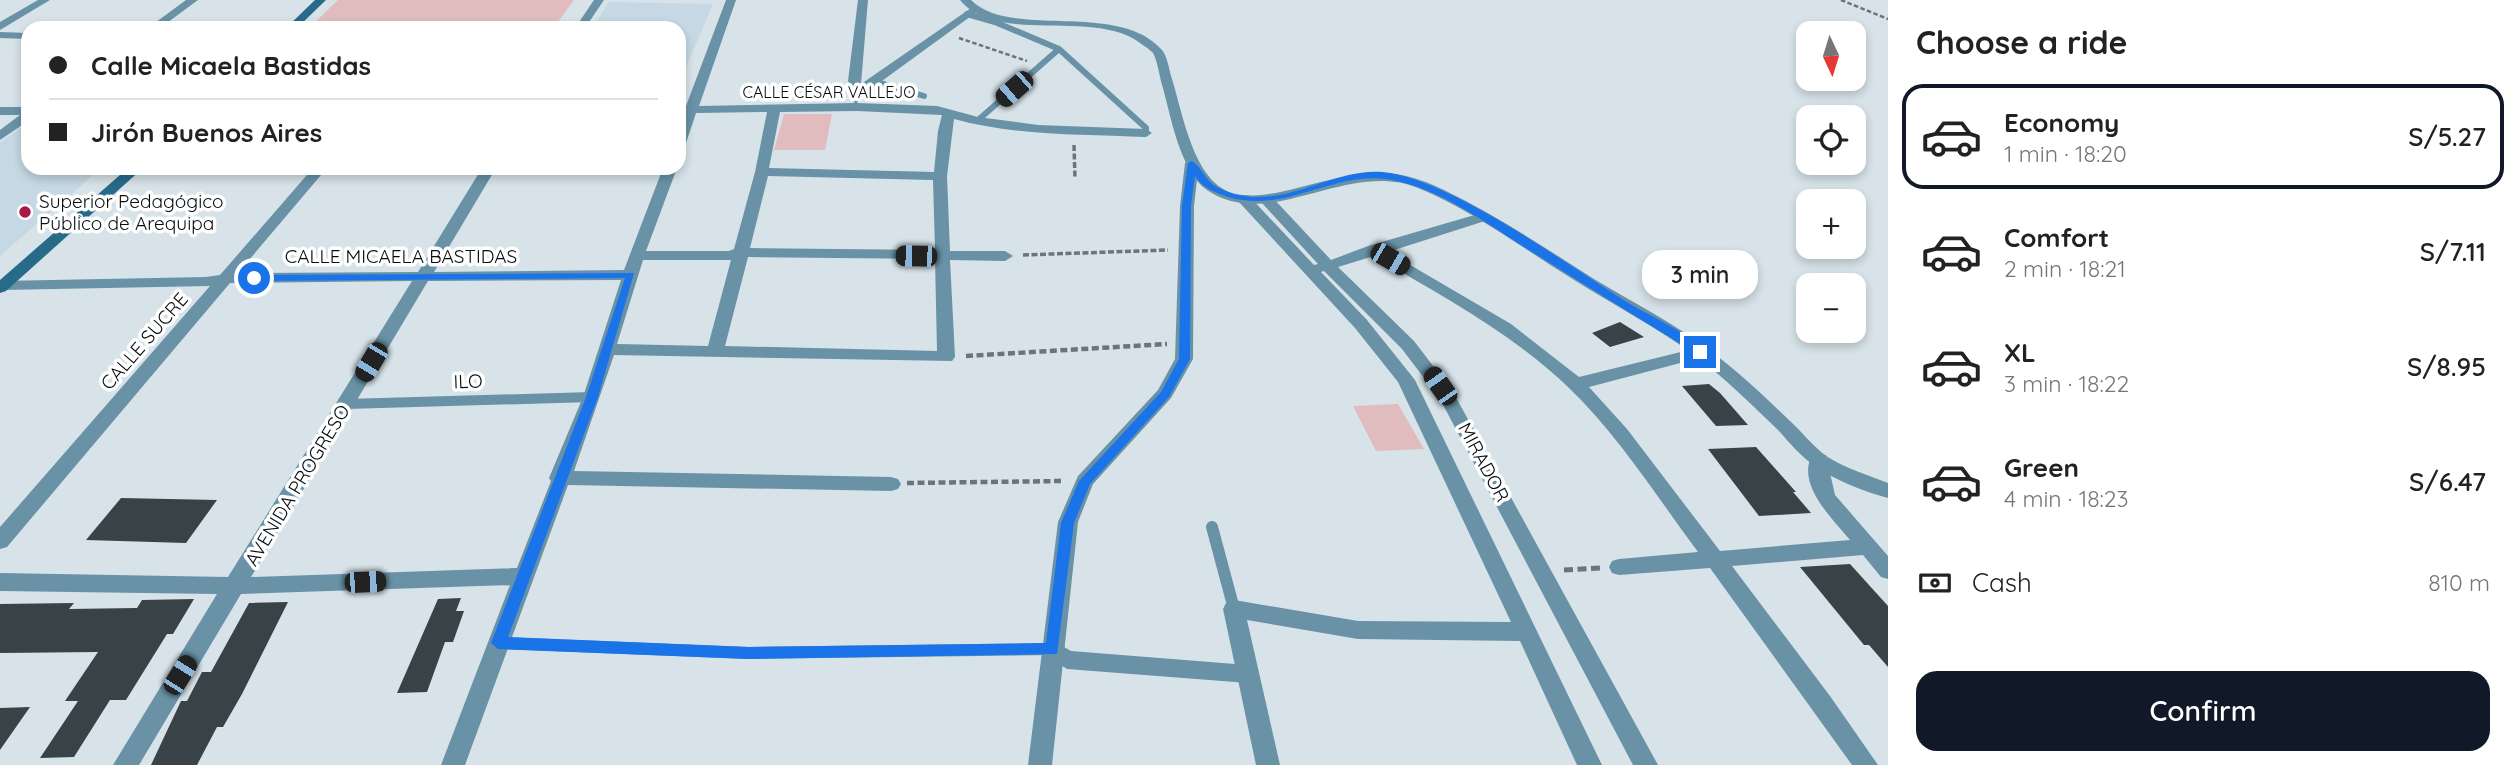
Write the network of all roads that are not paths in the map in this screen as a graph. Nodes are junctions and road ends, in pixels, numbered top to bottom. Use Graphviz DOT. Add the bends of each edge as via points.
graph roads {
  1 [pos="45,0"];
  2 [pos="192,0"];
  3 [pos="321,0"];
  4 [pos="599,0"];
  5 [pos="731,0"];
  6 [pos="863,0"];
  7 [pos="968,8"];
  8 [pos="163,21"];
  9 [pos="299,21"];
  10 [pos="585,21"];
  11 [pos="0,27"];
  12 [pos="0,35"];
  13 [pos="21,36"];
  14 [pos="1059,49"];
  15 [pos="874,81"];
  16 [pos="859,92"];
  17 [pos="924,96"];
  18 [pos="857,107"];
  19 [pos="686,108"];
  20 [pos="774,109"];
  21 [pos="686,110"];
  22 [pos="0,111"];
  23 [pos="21,112"];
  24 [pos="949,114"];
  25 [pos="21,118"];
  26 [pos="977,121"];
  27 [pos="1146,133"];
  28 [pos="0,135"];
  29 [pos="1192,163"];
  30 [pos="762,172"];
  31 [pos="128,175"];
  32 [pos="314,175"];
  33 [pos="485,175"];
  34 [pos="667,175"];
  35 [pos="940,176"];
  36 [pos="1244,199"];
  37 [pos="1267,200"];
  38 [pos="1483,217"];
  39 [pos="1373,249"];
  40 [pos="741,252"];
  41 [pos="637,255"];
  42 [pos="1005,256"];
  43 [pos="941,257"];
  44 [pos="1320,268"];
  45 [pos="631,275"];
  46 [pos="421,277"];
  47 [pos="226,278"];
  48 [pos="2,286"];
  49 [pos="608,349"];
  50 [pos="715,352"];
  51 [pos="1700,352"];
  52 [pos="1576,384"];
  53 [pos="592,397"];
  54 [pos="346,404"];
  55 [pos="1819,460"];
  56 [pos="559,478"];
  57 [pos="891,484"];
  58 [pos="1888,491"];
  59 [pos="1212,527"];
  60 [pos="0,541"];
  61 [pos="1867,547"];
  62 [pos="1716,561"];
  63 [pos="1619,567"];
  64 [pos="1888,571"];
  65 [pos="522,576"];
  66 [pos="0,582"];
  67 [pos="235,586"];
  68 [pos="1234,609"];
  69 [pos="1526,632"];
  70 [pos="498,643"];
  71 [pos="1052,649"];
  72 [pos="1248,674"];
  73 [pos="125,765"];
  74 [pos="453,765"];
  75 [pos="1040,765"];
  76 [pos="1268,765"];
  77 [pos="1590,765"];
  78 [pos="1646,765"];
  79 [pos="1866,765"];
  1 -- 11 [label="street"];
  2 -- 8 [label="street"];
  3 -- 9 [label="main road"];
  4 -- 10 [label="street"];
  5 -- 19 [label="street"];
  6 -- 16 [label="street" via="854,81"];
  7 -- 14 [label="lane"];
  7 -- 15 [label="street" via="943,33"];
  7 -- 29 [label="street" via="1006,15 1096,14 1142,34 1158,51"];
  12 -- 13 [label="street"];
  14 -- 26 [label="lane"];
  14 -- 27 [label="lane" via="1146,128"];
  15 -- 16 [label="street"];
  15 -- 17 [label="lane"];
  16 -- 18 [label="street"];
  18 -- 20 [label="street, CALLE CÉSAR VALLEJO"];
  18 -- 24 [label="street, CALLE CÉSAR VALLEJO"];
  20 -- 21 [label="street, CALLE CÉSAR VALLEJO"];
  20 -- 30 [label="street"];
  22 -- 23 [label="street"];
  24 -- 26 [label="street, CALLE CÉSAR VALLEJO"];
  24 -- 35 [label="street"];
  25 -- 28 [label="street"];
  26 -- 27 [label="street, CALLE CÉSAR VALLEJO"];
  29 -- 36 [label="street" via="1206,184"];
  29 -- 71 [label="street" via="1180,370 1165,394 1085,481 1068,523"];
  30 -- 35 [label="street"];
  30 -- 40 [label="street"];
  31 -- 48 [label="main road"];
  32 -- 47 [label="street, CALLE SUCRE"];
  33 -- 46 [label="street, AVENIDA PROGRESO"];
  34 -- 41 [label="street"];
  35 -- 43 [label="street"];
  36 -- 37 [label="street"];
  36 -- 44 [label="street, MIRADOR"];
  37 -- 38 [label="street" via="1381,175 1428,188"];
  37 -- 44 [label="street, MIRADOR"];
  38 -- 39 [label="street"];
  38 -- 51 [label="street"];
  39 -- 44 [label="street" via="1367,255"];
  39 -- 52 [label="street" via="1471,307"];
  40 -- 41 [label="street" via="730,256"];
  40 -- 43 [label="street"];
  40 -- 50 [label="street"];
  41 -- 45 [label="street"];
  42 -- 43 [label="street"];
  43 -- 50 [label="street" via="946,357"];
  44 -- 69 [label="street, MIRADOR" via="1406,380"];
  44 -- 78 [label="street, MIRADOR" via="1408,345 1447,396"];
  45 -- 46 [label="street, CALLE MICAELA BASTIDAS"];
  45 -- 49 [label="street"];
  46 -- 47 [label="street, CALLE MICAELA BASTIDAS"];
  46 -- 54 [label="street, AVENIDA PROGRESO"];
  47 -- 48 [label="street, CALLE MICAELA BASTIDAS"];
  47 -- 60 [label="street, CALLE SUCRE"];
  49 -- 50 [label="street"];
  49 -- 53 [label="street"];
  51 -- 52 [label="street"];
  51 -- 55 [label="street" via="1740,383"];
  52 -- 62 [label="street"];
  53 -- 54 [label="lane, ILO"];
  53 -- 56 [label="street"];
  54 -- 67 [label="street, AVENIDA PROGRESO"];
  55 -- 58 [label="street"];
  55 -- 61 [label="street" via="1826,498"];
  56 -- 57 [label="street"];
  56 -- 65 [label="street"];
  59 -- 68 [label="lane"];
  61 -- 62 [label="street"];
  61 -- 64 [label="street"];
  62 -- 63 [label="street"];
  62 -- 79 [label="street"];
  65 -- 67 [label="street"];
  65 -- 70 [label="street"];
  66 -- 67 [label="street"];
  67 -- 73 [label="street, AVENIDA PROGRESO"];
  68 -- 69 [label="street" via="1358,630"];
  68 -- 72 [label="street"];
  69 -- 77 [label="street, MIRADOR"];
  70 -- 71 [label="lane" via="749,653"];
  70 -- 74 [label="street"];
  71 -- 72 [label="street" via="1067,660"];
  71 -- 75 [label="street"];
  72 -- 76 [label="street"];
}
